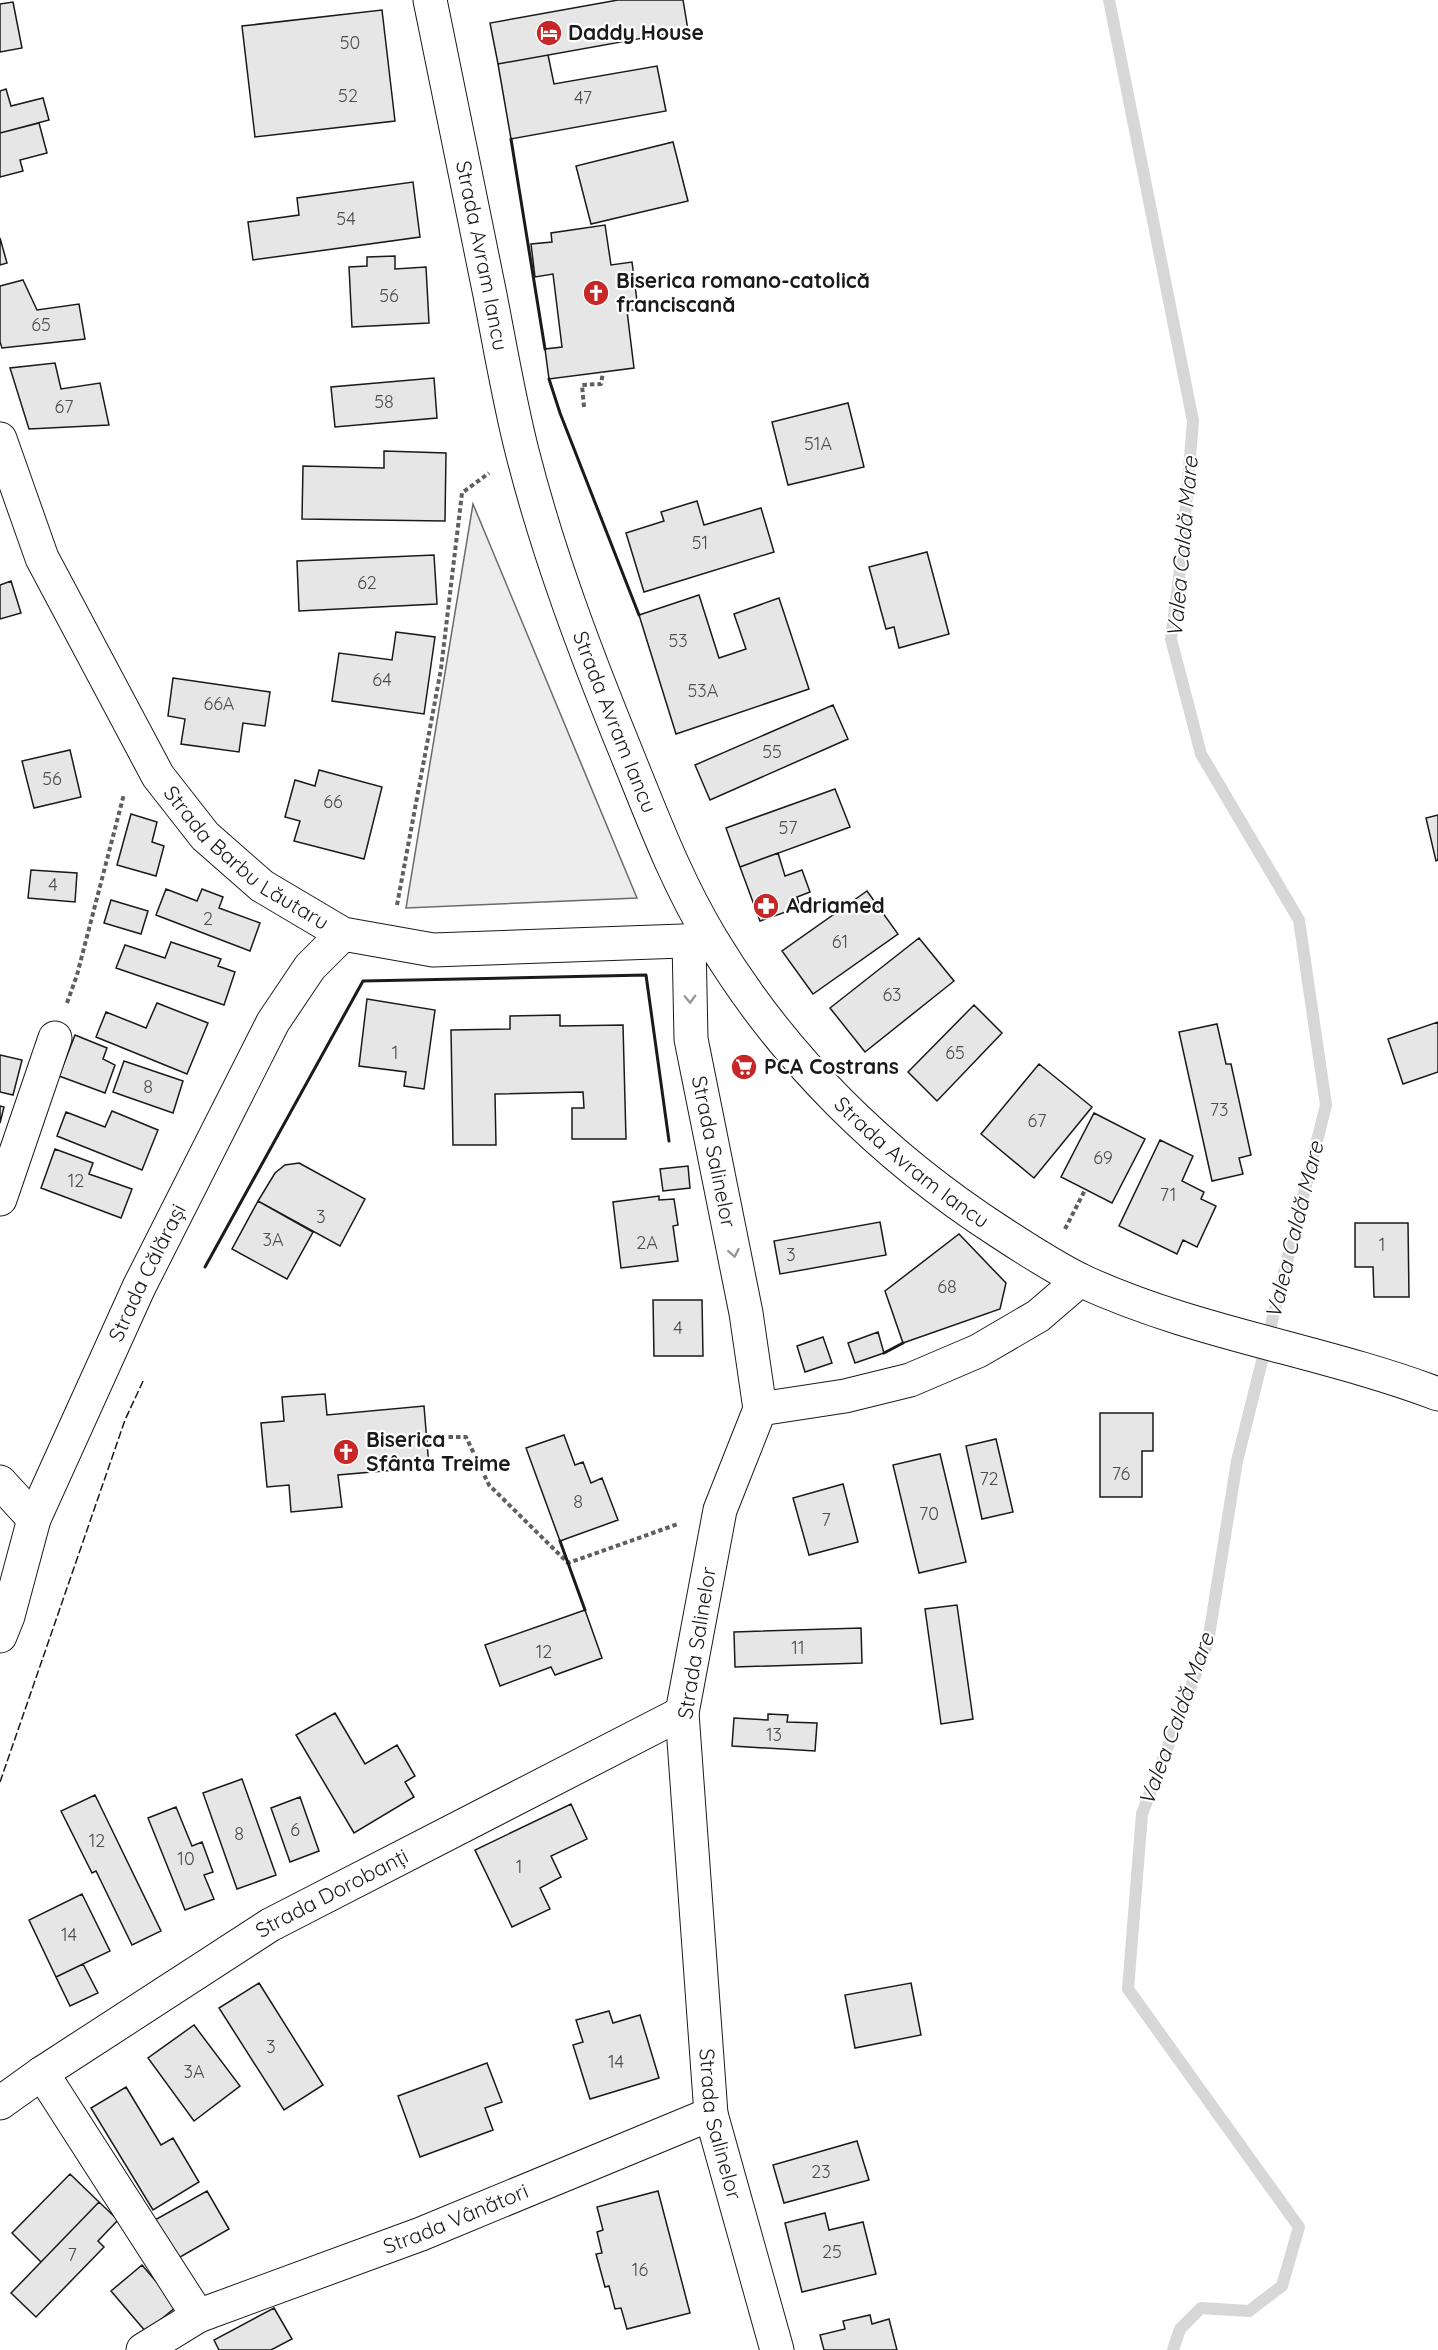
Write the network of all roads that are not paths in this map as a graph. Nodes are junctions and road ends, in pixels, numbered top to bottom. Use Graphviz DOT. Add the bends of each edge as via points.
graph roads {
  1 [pos="430,0"];
  2 [pos="0,439"];
  3 [pos="343,934"];
  4 [pos="700,940"];
  5 [pos="55,1038"];
  6 [pos="0,1199"];
  7 [pos="1080,1280"];
  8 [pos="1402,1380"];
  9 [pos="1438,1387"];
  10 [pos="1438,1394"];
  11 [pos="760,1409"];
  12 [pos="0,1482"];
  13 [pos="34,1519"];
  14 [pos="0,1636"];
  15 [pos="682,1713"];
  16 [pos="42,2073"];
  17 [pos="0,2103"];
  18 [pos="711,2114"];
  19 [pos="198,2316"];
  20 [pos="143,2350"];
  21 [pos="777,2350"];
  1 -- 4 [label="street, Strada Avram Iancu" via="521,448 587,657"];
  2 -- 3 [label="street, Strada Barbu Lăutaru" via="42,558 158,776 205,836 262,886"];
  3 -- 4 [label="street, Strada Barbu Lăutaru" via="433,950"];
  3 -- 13 [label="street, Strada Călărași" via="310,967 273,1023 139,1287"];
  4 -- 7 [label="street, Strada Avram Iancu" via="840,1104 897,1156 972,1214"];
  4 -- 11 [label="street, Strada Salinelor, one-way" via="691,1039 746,1313"];
  5 -- 6 [label="street"];
  7 -- 8 [label="street, Strada Avram Iancu" via="1188,1319"];
  7 -- 11 [label="street" via="1038,1316 978,1351 910,1380 845,1396"];
  8 -- 9 [label="street"];
  8 -- 10 [label="street"];
  11 -- 15 [label="street, Strada Salinelor" via="720,1510"];
  12 -- 13 [label="street"];
  13 -- 14 [label="street, Strada Călărași"];
  15 -- 16 [label="street, Strada Dorobanți" via="270,1925"];
  15 -- 18 [label="street, Strada Salinelor"];
  16 -- 17 [label="street, Strada Dorobanți"];
  16 -- 19 [label="street"];
  18 -- 19 [label="street, Strada Vânători" via="421,2234"];
  18 -- 21 [label="street, Strada Salinelor"];
  19 -- 20 [label="street, Strada Vânători"];
}
